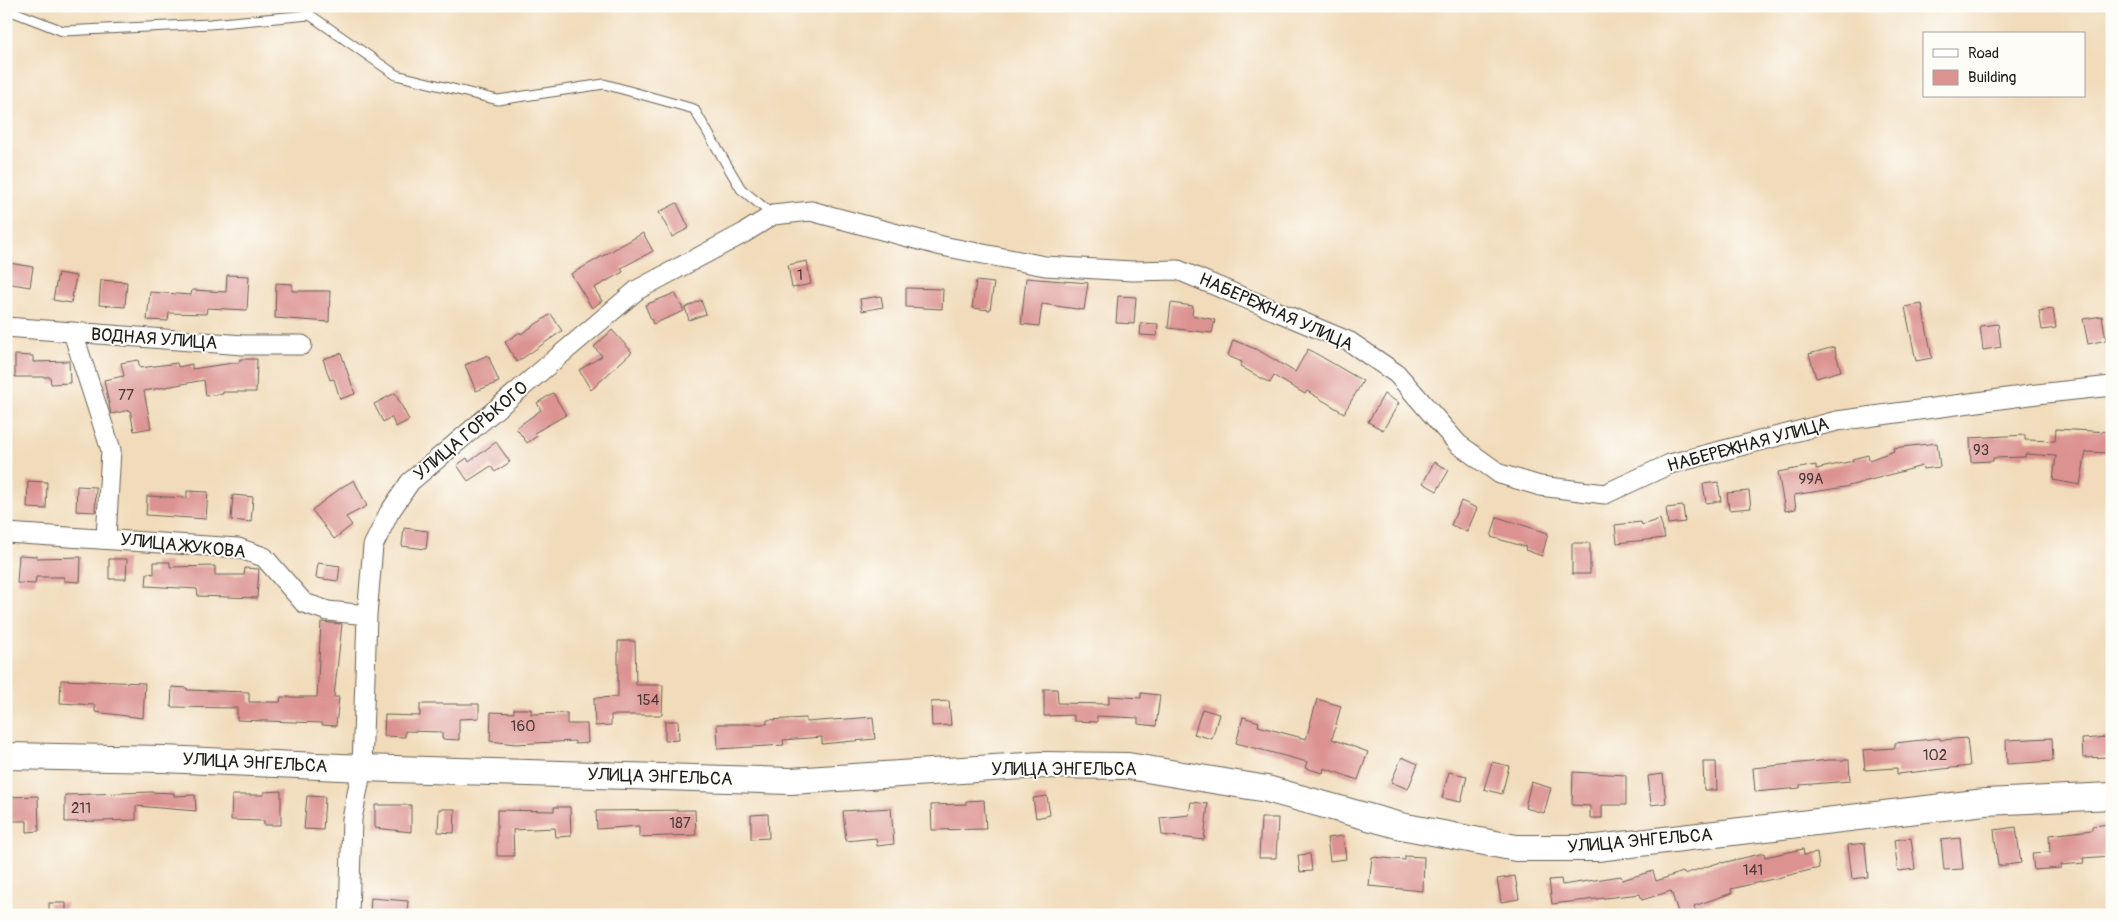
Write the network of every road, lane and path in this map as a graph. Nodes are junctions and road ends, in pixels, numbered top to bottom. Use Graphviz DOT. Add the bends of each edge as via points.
graph roads {
  1 [pos="6,9"];
  2 [pos="773,215"];
  3 [pos="6,327"];
  4 [pos="73,333"];
  5 [pos="302,345"];
  6 [pos="2112,386"];
  7 [pos="6,533"];
  8 [pos="106,538"];
  9 [pos="368,615"];
  10 [pos="6,756"];
  11 [pos="362,768"];
  12 [pos="2112,796"];
  13 [pos="349,915"];
  1 -- 2 [label="lane" via="63,31 210,24 310,15 396,75 498,100 604,84 694,110 741,188"];
  2 -- 6 [label="street, НАБЕРЕЖНАЯ УЛИЦА" via="811,211 942,246 1045,266 1178,270 1350,342 1397,374 1458,444 1500,474 1540,486 1605,494 1670,464 1837,422"];
  2 -- 9 [label="street, УЛИЦА ГОРЬКОГО" via="637,290 410,482 389,513 373,546"];
  3 -- 4 [label="street, ВОДНАЯ УЛИЦА"];
  4 -- 5 [label="street, ВОДНАЯ УЛИЦА"];
  4 -- 8 [label="street" via="111,450"];
  7 -- 8 [label="street, УЛИЦА ЖУКОВА"];
  8 -- 9 [label="street, УЛИЦА ЖУКОВА" via="238,548 264,557 304,603 328,611"];
  9 -- 11 [label="street, УЛИЦА ГОРЬКОГО"];
  10 -- 11 [label="street, УЛИЦА ЭНГЕЛЬСА"];
  11 -- 12 [label="street, УЛИЦА ЭНГЕЛЬСА" via="791,781 1041,765 1128,766 1267,788 1401,826 1516,848 1597,848 1985,802"];
  11 -- 13 [label="street, УЛИЦА ГОРЬКОГО" via="352,819"];
}
